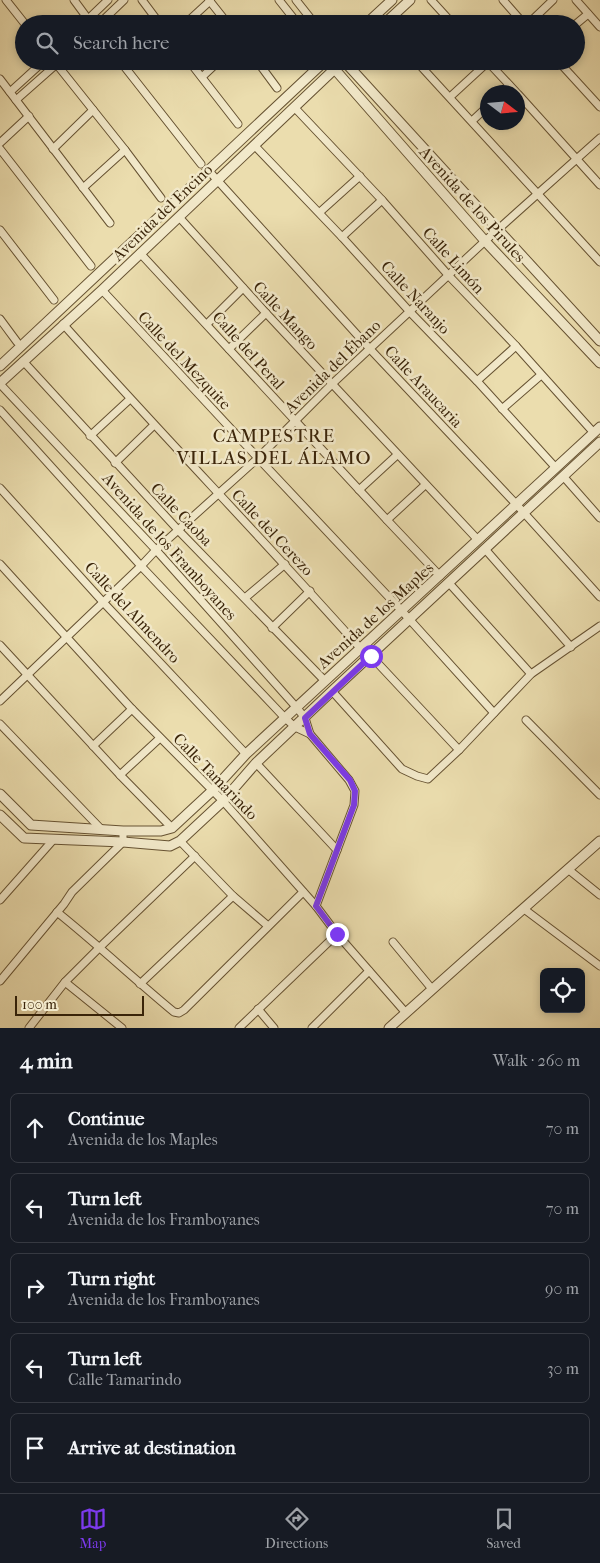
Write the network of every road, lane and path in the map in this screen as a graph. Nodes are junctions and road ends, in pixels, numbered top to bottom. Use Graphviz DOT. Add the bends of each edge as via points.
graph roads {
  1 [pos="6,0"];
  2 [pos="74,0"];
  3 [pos="108,0"];
  4 [pos="124,0"];
  5 [pos="142,0"];
  6 [pos="210,0"];
  7 [pos="279,0"];
  8 [pos="296,0"];
  9 [pos="392,0"];
  10 [pos="410,0"];
  11 [pos="431,0"];
  12 [pos="503,0"];
  13 [pos="554,0"];
  14 [pos="576,0"];
  15 [pos="588,14"];
  16 [pos="18,15"];
  17 [pos="83,15"];
  18 [pos="92,15"];
  19 [pos="108,15"];
  20 [pos="153,15"];
  21 [pos="194,15"];
  22 [pos="221,15"];
  23 [pos="291,15"];
  24 [pos="308,15"];
  25 [pos="376,15"];
  26 [pos="394,15"];
  27 [pos="445,15"];
  28 [pos="517,15"];
  29 [pos="536,15"];
  30 [pos="585,16"];
  31 [pos="600,27"];
  32 [pos="34,70"];
  33 [pos="48,70"];
  34 [pos="63,70"];
  35 [pos="127,70"];
  36 [pos="196,70"];
  37 [pos="209,70"];
  38 [pos="263,70"];
  39 [pos="316,70"];
  40 [pos="334,70"];
  41 [pos="352,70"];
  42 [pos="424,70"];
  43 [pos="479,70"];
  44 [pos="495,70"];
  45 [pos="566,70"];
  46 [pos="202,77"];
  47 [pos="0,79"];
  48 [pos="509,85"];
  49 [pos="277,88"];
  50 [pos="10,92"];
  51 [pos="450,97"];
  52 [pos="16,100"];
  53 [pos="525,103"];
  54 [pos="294,107"];
  55 [pos="600,107"];
  56 [pos="92,110"];
  57 [pos="480,114"];
  58 [pos="29,116"];
  59 [pos="472,121"];
  60 [pos="238,124"];
  61 [pos="600,138"];
  62 [pos="0,143"];
  63 [pos="254,144"];
  64 [pos="53,149"];
  65 [pos="0,150"];
  66 [pos="125,150"];
  67 [pos="577,159"];
  68 [pos="201,164"];
  69 [pos="209,171"];
  70 [pos="360,176"];
  71 [pos="217,180"];
  72 [pos="600,185"];
  73 [pos="83,188"];
  74 [pos="537,194"];
  75 [pos="161,198"];
  76 [pos="382,200"];
  77 [pos="320,212"];
  78 [pos="178,217"];
  79 [pos="110,222"];
  80 [pos="0,230"];
  81 [pos="497,230"];
  82 [pos="342,237"];
  83 [pos="485,241"];
  84 [pos="140,253"];
  85 [pos="600,262"];
  86 [pos="91,266"];
  87 [pos="449,276"];
  88 [pos="243,288"];
  89 [pos="102,290"];
  90 [pos="54,300"];
  91 [pos="410,312"];
  92 [pos="266,313"];
  93 [pos="0,319"];
  94 [pos="63,324"];
  95 [pos="207,324"];
  96 [pos="600,341"];
  97 [pos="18,342"];
  98 [pos="516,346"];
  99 [pos="229,348"];
  100 [pos="370,349"];
  101 [pos="23,361"];
  102 [pos="600,363"];
  103 [pos="0,366"];
  104 [pos="541,375"];
  105 [pos="477,381"];
  106 [pos="0,384"];
  107 [pos="332,384"];
  108 [pos="130,399"];
  109 [pos="502,409"];
  110 [pos="0,410"];
  111 [pos="294,421"];
  112 [pos="154,425"];
  113 [pos="597,430"];
  114 [pos="90,436"];
  115 [pos="600,442"];
  116 [pos="397,455"];
  117 [pos="258,458"];
  118 [pos="115,462"];
  119 [pos="556,468"];
  120 [pos="563,476"];
  121 [pos="425,485"];
  122 [pos="0,488"];
  123 [pos="359,490"];
  124 [pos="219,494"];
  125 [pos="516,504"];
  126 [pos="524,513"];
  127 [pos="600,518"];
  128 [pos="387,520"];
  129 [pos="179,531"];
  130 [pos="478,540"];
  131 [pos="485,549"];
  132 [pos="156,550"];
  133 [pos="286,564"];
  134 [pos="1,566"];
  135 [pos="142,566"];
  136 [pos="440,576"];
  137 [pos="449,583"];
  138 [pos="310,591"];
  139 [pos="600,597"];
  140 [pos="245,598"];
  141 [pos="103,602"];
  142 [pos="401,610"];
  143 [pos="409,620"];
  144 [pos="600,626"];
  145 [pos="272,628"];
  146 [pos="67,637"];
  147 [pos="0,645"];
  148 [pos="571,647"];
  149 [pos="361,649"];
  150 [pos="371,656"];
  151 [pos="530,674"];
  152 [pos="27,675"];
  153 [pos="325,681"];
  154 [pos="332,691"];
  155 [pos="0,701"];
  156 [pos="296,708"];
  157 [pos="132,709"];
  158 [pos="494,713"];
  159 [pos="285,718"];
  160 [pos="305,718"];
  161 [pos="526,720"];
  162 [pos="0,724"];
  163 [pos="295,727"];
  164 [pos="310,734"];
  165 [pos="160,738"];
  166 [pos="93,746"];
  167 [pos="459,750"];
  168 [pos="246,754"];
  169 [pos="256,763"];
  170 [pos="120,775"];
  171 [pos="213,790"];
  172 [pos="0,794"];
  173 [pos="600,795"];
  174 [pos="223,801"];
  175 [pos="0,815"];
  176 [pos="172,828"];
  177 [pos="101,829"];
  178 [pos="123,831"];
  179 [pos="54,839"];
  180 [pos="180,841"];
  181 [pos="600,841"];
  182 [pos="123,842"];
  183 [pos="337,850"];
  184 [pos="195,856"];
  185 [pos="569,870"];
  186 [pos="303,892"];
  187 [pos="600,895"];
  188 [pos="233,896"];
  189 [pos="0,900"];
  190 [pos="316,906"];
  191 [pos="524,909"];
  192 [pos="57,912"];
  193 [pos="268,926"];
  194 [pos="337,934"];
  195 [pos="393,942"];
  196 [pos="100,947"];
  197 [pos="600,966"];
  198 [pos="369,971"];
  199 [pos="0,981"];
  200 [pos="65,982"];
  201 [pos="140,984"];
  202 [pos="432,988"];
  203 [pos="258,1009"];
  204 [pos="406,1013"];
  205 [pos="31,1027"];
  206 [pos="122,1028"];
  207 [pos="239,1028"];
  208 [pos="274,1028"];
  209 [pos="312,1028"];
  210 [pos="389,1028"];
  1 -- 16 [label="street"];
  2 -- 17 [label="street"];
  3 -- 18 [label="street"];
  4 -- 19 [label="street"];
  5 -- 20 [label="street"];
  6 -- 21 [label="street"];
  6 -- 22 [label="street"];
  7 -- 23 [label="street"];
  8 -- 24 [label="street"];
  9 -- 25 [label="street"];
  10 -- 26 [label="street"];
  11 -- 27 [label="street"];
  12 -- 28 [label="street"];
  13 -- 29 [label="street"];
  14 -- 15 [label="street"];
  15 -- 30 [label="street"];
  15 -- 31 [label="street"];
  32 -- 50 [label="street"];
  33 -- 52 [label="street"];
  34 -- 56 [label="street"];
  35 -- 68 [label="street"];
  36 -- 46 [label="street"];
  37 -- 46 [label="street"];
  38 -- 49 [label="street"];
  39 -- 69 [label="street, Avenida del Encino"];
  40 -- 54 [label="street, Avenida del Encino"];
  40 -- 83 [label="street, Avenida de los Pirules"];
  41 -- 81 [label="street, Avenida de los Pirules"];
  42 -- 51 [label="street"];
  43 -- 51 [label="street"];
  44 -- 48 [label="street"];
  45 -- 55 [label="street"];
  46 -- 60 [label="street"];
  47 -- 50 [label="street"];
  50 -- 52 [label="street"];
  51 -- 59 [label="street"];
  52 -- 58 [label="street"];
  53 -- 67 [label="street"];
  54 -- 63 [label="street, Avenida del Encino"];
  54 -- 70 [label="street, Calle Limón"];
  56 -- 64 [label="street"];
  56 -- 66 [label="street"];
  57 -- 59 [label="street"];
  58 -- 62 [label="street"];
  58 -- 64 [label="street"];
  59 -- 74 [label="street"];
  61 -- 67 [label="street, Avenida del Ébano"];
  63 -- 71 [label="street, Avenida del Encino"];
  63 -- 77 [label="street, Calle Naranjo"];
  64 -- 73 [label="street"];
  65 -- 86 [label="street"];
  66 -- 73 [label="street"];
  66 -- 75 [label="street"];
  67 -- 72 [label="street"];
  67 -- 74 [label="street, Avenida del Ébano"];
  69 -- 71 [label="street, Calle Araucaria"];
  69 -- 103 [label="street, Avenida del Encino"];
  70 -- 76 [label="street, Calle Limón"];
  70 -- 77 [label="street"];
  71 -- 78 [label="street, Avenida del Encino"];
  71 -- 100 [label="street, Calle Araucaria"];
  73 -- 79 [label="street"];
  74 -- 81 [label="street, Avenida del Ébano"];
  74 -- 85 [label="street"];
  76 -- 82 [label="street"];
  76 -- 87 [label="street, Calle Limón"];
  77 -- 82 [label="street, Calle Naranjo"];
  78 -- 84 [label="street, Avenida del Encino"];
  78 -- 88 [label="street, Calle Mango"];
  80 -- 90 [label="street"];
  81 -- 83 [label="street, Avenida del Ébano"];
  81 -- 96 [label="street, Avenida de los Pirules"];
  82 -- 91 [label="street, Calle Naranjo"];
  83 -- 87 [label="street, Avenida del Ébano"];
  83 -- 102 [label="street, Avenida de los Pirules"];
  84 -- 89 [label="street, Avenida del Encino"];
  84 -- 95 [label="street, Calle del Peral"];
  87 -- 91 [label="street, Avenida del Ébano"];
  87 -- 98 [label="street, Calle Limón"];
  88 -- 92 [label="street, Calle Mango"];
  88 -- 95 [label="street"];
  89 -- 94 [label="street, Avenida del Encino"];
  89 -- 117 [label="street, Calle del Mezquite"];
  91 -- 100 [label="street, Avenida del Ébano"];
  91 -- 105 [label="street, Calle Naranjo"];
  92 -- 99 [label="street"];
  92 -- 107 [label="street, Calle Mango"];
  93 -- 97 [label="street"];
  94 -- 101 [label="street, Avenida del Encino"];
  94 -- 108 [label="street, Calle del Cerezo"];
  95 -- 99 [label="street, Calle del Peral"];
  98 -- 104 [label="street, Calle Limón"];
  98 -- 105 [label="street"];
  99 -- 111 [label="street, Calle del Peral"];
  100 -- 107 [label="street, Avenida del Ébano"];
  100 -- 125 [label="street, Calle Araucaria"];
  101 -- 106 [label="street, Avenida del Encino"];
  101 -- 114 [label="street, Calle Caoba"];
  104 -- 109 [label="street"];
  104 -- 113 [label="street, Calle Limón"];
  105 -- 109 [label="street, Calle Naranjo"];
  106 -- 132 [label="street, Avenida de los Framboyanes"];
  107 -- 111 [label="street, Avenida del Ébano"];
  107 -- 116 [label="street, Calle Mango"];
  108 -- 112 [label="street, Calle del Cerezo"];
  108 -- 114 [label="street"];
  109 -- 119 [label="street, Calle Naranjo"];
  110 -- 135 [label="street, Avenida de los Framboyanes"];
  111 -- 117 [label="street, Avenida del Ébano"];
  111 -- 123 [label="street, Calle del Peral"];
  112 -- 118 [label="street"];
  112 -- 124 [label="street, Calle del Cerezo"];
  113 -- 119 [label="street, Avenida de los Maples"];
  114 -- 118 [label="street, Calle Caoba"];
  115 -- 120 [label="street, Avenida de los Maples"];
  116 -- 121 [label="street, Calle Mango"];
  116 -- 123 [label="street"];
  117 -- 124 [label="street, Avenida del Ébano"];
  117 -- 142 [label="street, Calle del Mezquite"];
  118 -- 129 [label="street, Calle Caoba"];
  119 -- 125 [label="street, Avenida de los Maples"];
  120 -- 126 [label="street, Avenida de los Maples"];
  120 -- 127 [label="street"];
  121 -- 128 [label="street"];
  121 -- 130 [label="street, Calle Mango"];
  122 -- 141 [label="street, Calle del Almendro"];
  123 -- 128 [label="street, Calle del Peral"];
  124 -- 129 [label="street, Avenida del Ébano"];
  124 -- 133 [label="street, Calle del Cerezo"];
  125 -- 126 [label="street, Calle Araucaria"];
  125 -- 130 [label="street, Avenida de los Maples"];
  126 -- 131 [label="street, Avenida de los Maples"];
  126 -- 139 [label="street, Calle Araucaria"];
  128 -- 136 [label="street, Calle del Peral"];
  129 -- 132 [label="street, Avenida del Ébano"];
  129 -- 140 [label="street, Calle Caoba"];
  130 -- 136 [label="street, Avenida de los Maples"];
  131 -- 137 [label="street, Avenida de los Maples"];
  131 -- 148 [label="street"];
  132 -- 135 [label="street, Avenida del Ébano"];
  132 -- 156 [label="street, Avenida de los Framboyanes"];
  133 -- 138 [label="street, Calle del Cerezo"];
  133 -- 140 [label="street"];
  134 -- 146 [label="street, Calle Tamarindo"];
  135 -- 141 [label="street, Avenida del Ébano"];
  135 -- 159 [label="street, Avenida de los Framboyanes"];
  136 -- 142 [label="street, Avenida de los Maples"];
  137 -- 143 [label="street, Avenida de los Maples"];
  137 -- 151 [label="street"];
  138 -- 145 [label="street"];
  138 -- 149 [label="street, Calle del Cerezo"];
  140 -- 145 [label="street, Calle Caoba"];
  141 -- 146 [label="street, Avenida del Ébano"];
  141 -- 168 [label="street, Calle del Almendro"];
  142 -- 143 [label="street, Calle del Mezquite"];
  142 -- 149 [label="street, Avenida de los Maples"];
  143 -- 150 [label="street, Avenida de los Maples"];
  143 -- 158 [label="street, Calle del Mezquite"];
  144 -- 148 [label="street"];
  145 -- 153 [label="street, Calle Caoba"];
  146 -- 152 [label="street, Avenida del Ébano"];
  146 -- 157 [label="street, Calle Tamarindo"];
  147 -- 152 [label="street"];
  148 -- 151 [label="street"];
  149 -- 153 [label="street, Avenida de los Maples"];
  150 -- 154 [label="street, Avenida de los Maples"];
  150 -- 167 [label="street"];
  151 -- 158 [label="street"];
  152 -- 155 [label="street, Avenida del Ébano"];
  152 -- 166 [label="street"];
  153 -- 156 [label="street, Avenida de los Maples"];
  154 -- 160 [label="street, Avenida de los Maples"];
  154 -- 167 [label="street" via="402,769 417,776 428,779"];
  156 -- 159 [label="street, Avenida de los Maples"];
  156 -- 160 [label="street, Avenida de los Framboyanes"];
  157 -- 165 [label="street, Calle Tamarindo"];
  157 -- 166 [label="street"];
  158 -- 167 [label="street"];
  159 -- 163 [label="street, Avenida de los Framboyanes"];
  159 -- 168 [label="street, Avenida de los Maples"];
  160 -- 163 [label="street, Avenida de los Maples"];
  160 -- 164 [label="street, Avenida de los Framboyanes"];
  161 -- 173 [label="street"];
  162 -- 177 [label="street"];
  163 -- 164 [label="street, Avenida de los Framboyanes"];
  163 -- 169 [label="street, Avenida de los Maples"];
  164 -- 183 [label="street, Avenida de los Framboyanes" via="350,780 355,791 354,805"];
  165 -- 170 [label="street"];
  165 -- 171 [label="street, Calle Tamarindo"];
  166 -- 170 [label="street"];
  168 -- 171 [label="street, Avenida de los Maples"];
  169 -- 174 [label="street, Avenida de los Maples"];
  169 -- 183 [label="street"];
  170 -- 176 [label="street"];
  171 -- 174 [label="street, Calle Tamarindo"];
  171 -- 176 [label="street, Avenida de los Maples"];
  172 -- 177 [label="street" via="31,825"];
  174 -- 180 [label="street, Avenida de los Maples"];
  174 -- 186 [label="street, Calle Tamarindo"];
  175 -- 179 [label="street" via="24,838"];
  176 -- 178 [label="street"];
  177 -- 178 [label="street"];
  178 -- 182 [label="street"];
  179 -- 182 [label="street"];
  179 -- 189 [label="street"];
  180 -- 182 [label="street" via="170,846"];
  180 -- 184 [label="street"];
  181 -- 185 [label="street"];
  182 -- 192 [label="street" via="72,892"];
  183 -- 190 [label="street, Avenida de los Framboyanes"];
  184 -- 188 [label="street"];
  184 -- 196 [label="street"];
  185 -- 187 [label="street"];
  185 -- 191 [label="street"];
  186 -- 190 [label="street, Calle Tamarindo"];
  186 -- 193 [label="street"];
  188 -- 193 [label="street"];
  188 -- 201 [label="street"];
  190 -- 194 [label="street, Calle Tamarindo"];
  191 -- 197 [label="street"];
  191 -- 202 [label="street"];
  192 -- 196 [label="street"];
  192 -- 199 [label="street"];
  193 -- 201 [label="street" via="179,1013"];
  194 -- 198 [label="street, Calle Tamarindo"];
  194 -- 203 [label="street"];
  195 -- 202 [label="street"];
  196 -- 200 [label="street"];
  196 -- 201 [label="street"];
  198 -- 204 [label="street, Calle Tamarindo"];
  198 -- 209 [label="street"];
  200 -- 205 [label="street"];
  200 -- 206 [label="street"];
  202 -- 204 [label="street"];
  203 -- 207 [label="street"];
  203 -- 208 [label="street"];
  204 -- 210 [label="street"];
}
